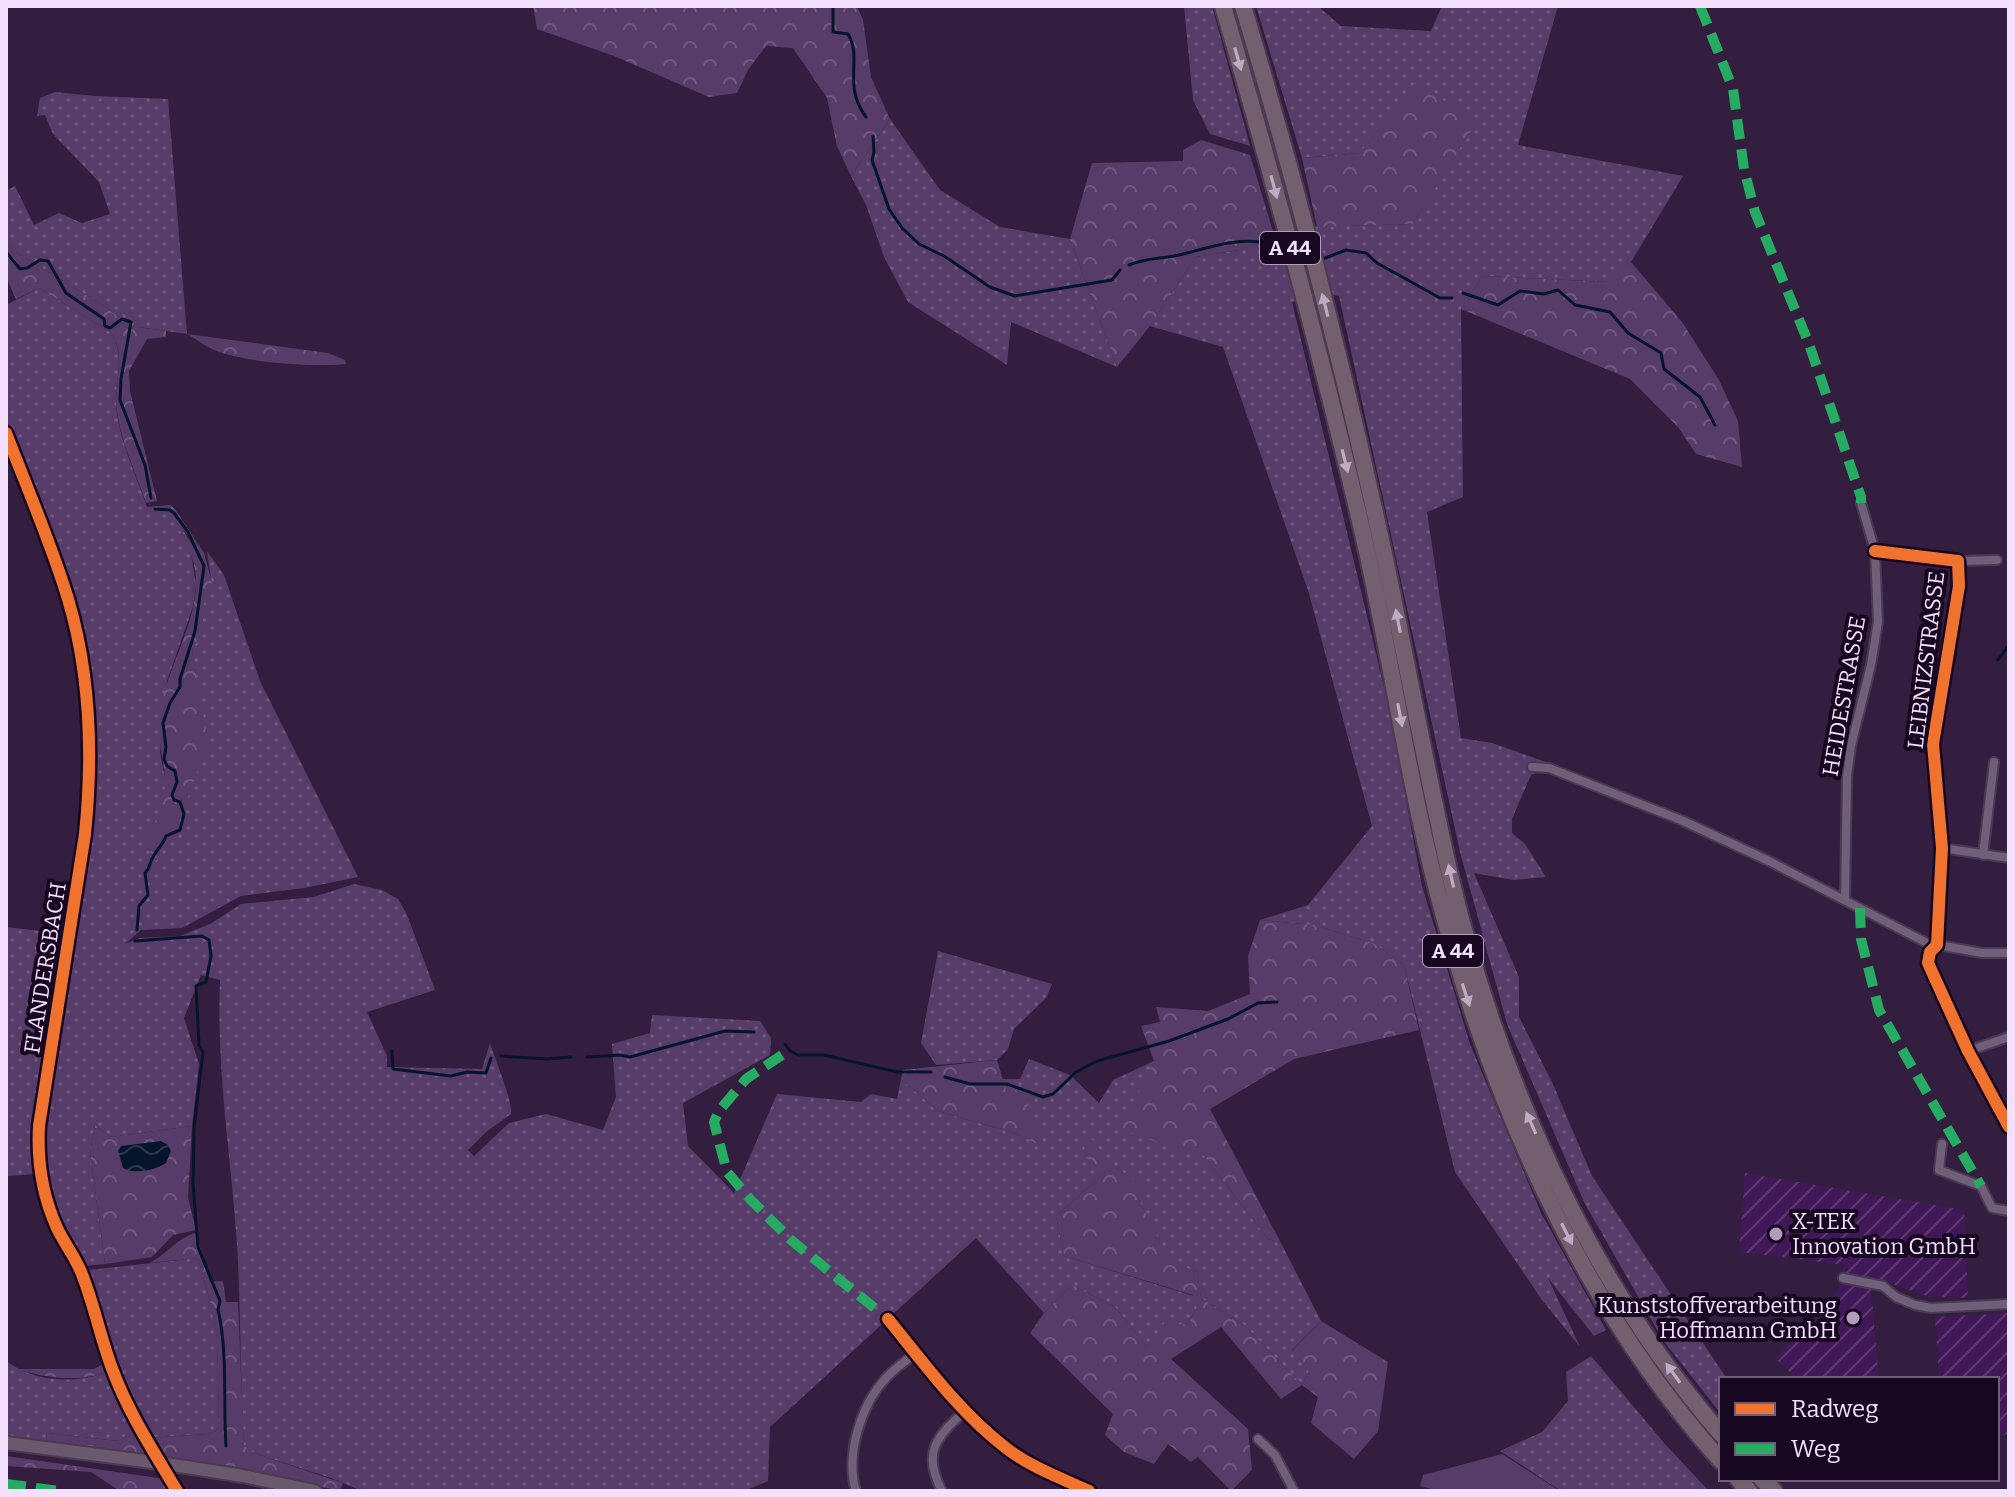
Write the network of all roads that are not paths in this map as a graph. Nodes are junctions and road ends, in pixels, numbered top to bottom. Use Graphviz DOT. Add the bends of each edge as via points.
graph roads {
  1 [pos="1223,6"];
  2 [pos="1243,6"];
  3 [pos="6,433"];
  4 [pos="1861,503"];
  5 [pos="1875,551"];
  6 [pos="1997,560"];
  7 [pos="1958,561"];
  8 [pos="1994,762"];
  9 [pos="1532,767"];
  10 [pos="1942,848"];
  11 [pos="1983,855"];
  12 [pos="2009,858"];
  13 [pos="1845,899"];
  14 [pos="1937,945"];
  15 [pos="2009,953"];
  16 [pos="2009,1037"];
  17 [pos="1968,1051"];
  18 [pos="2009,1127"];
  19 [pos="1942,1144"];
  20 [pos="2009,1211"];
  21 [pos="1843,1278"];
  22 [pos="2009,1304"];
  23 [pos="888,1319"];
  24 [pos="916,1353"];
  25 [pos="964,1412"];
  26 [pos="1719,1431"];
  27 [pos="1258,1439"];
  28 [pos="6,1443"];
  29 [pos="1719,1459"];
  30 [pos="177,1491"];
  31 [pos="315,1491"];
  32 [pos="856,1491"];
  33 [pos="942,1491"];
  34 [pos="1087,1491"];
  35 [pos="1294,1491"];
  1 -- 29 [label="highway, A 44, one-way" via="1326,385 1435,882 1479,1034 1515,1125 1584,1268 1681,1413"];
  26 -- 2 [label="highway, A 44, one-way" via="1651,1342 1565,1198 1495,1031 1451,877 1345,381"];
  3 -- 30 [label="street, FLANDERSBACH" via="68,599 90,728 85,834 39,1126 40,1175 57,1229 90,1294 126,1401"];
  4 -- 5 [label="street, HEIDESTRASSE"];
  5 -- 7 [label="street, LEIBNIZSTRASSE"];
  5 -- 13 [label="street, HEIDESTRASSE" via="1878,622 1847,776"];
  6 -- 7 [label="street, LEIBNIZSTRASSE"];
  7 -- 10 [label="street, LEIBNIZSTRASSE" via="1959,586 1933,744"];
  8 -- 11 [label="street"];
  9 -- 13 [label="street" via="1549,768 1681,820"];
  10 -- 11 [label="street"];
  10 -- 14 [label="street, LEIBNIZSTRASSE"];
  11 -- 12 [label="street"];
  13 -- 14 [label="street"];
  14 -- 15 [label="street"];
  14 -- 17 [label="street, LEIBNIZSTRASSE" via="1928,963"];
  16 -- 17 [label="street"];
  17 -- 18 [label="street"];
  19 -- 20 [label="street" via="1939,1170 1981,1186 1992,1208"];
  21 -- 22 [label="street" via="1883,1286 1896,1297 1931,1308"];
  23 -- 24 [label="street"];
  24 -- 25 [label="street"];
  24 -- 32 [label="street" via="887,1377 865,1414 852,1458"];
  25 -- 33 [label="street" via="933,1450 933,1473"];
  25 -- 34 [label="street" via="1024,1461"];
  27 -- 35 [label="street" via="1275,1455"];
  28 -- 31 [label="main road, bridge"];
}
